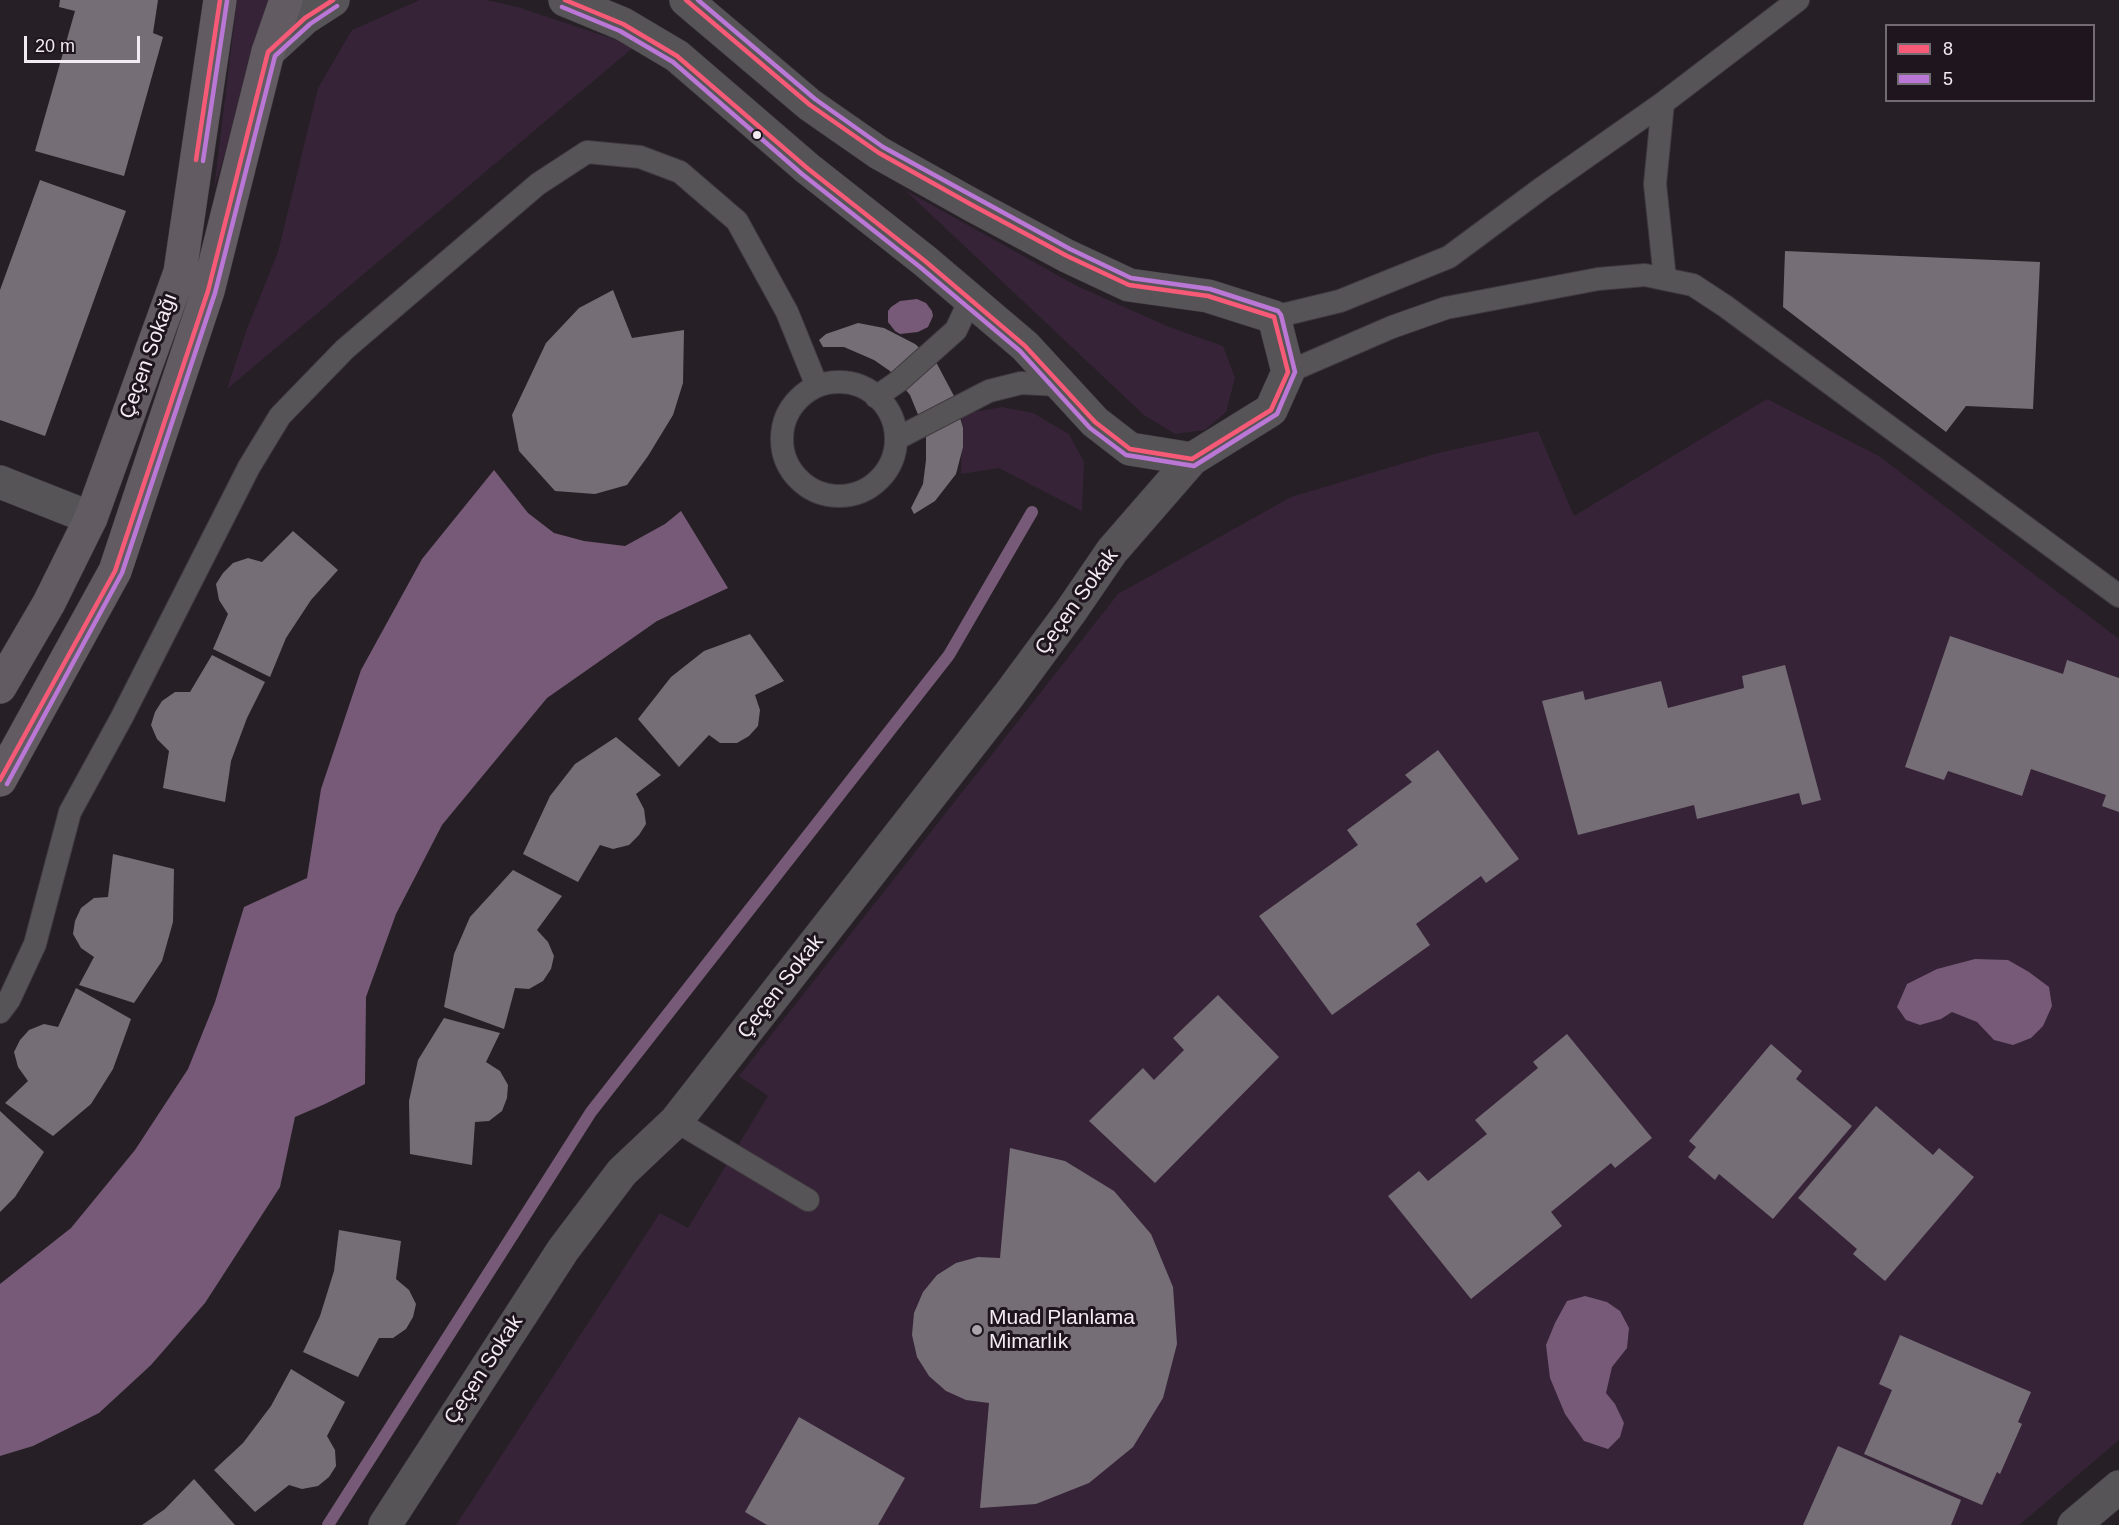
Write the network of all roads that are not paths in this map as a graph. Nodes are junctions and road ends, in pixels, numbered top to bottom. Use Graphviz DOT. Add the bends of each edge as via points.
graph roads {
  1 [pos="220,0"];
  2 [pos="286,0"];
  3 [pos="333,0"];
  4 [pos="565,0"];
  5 [pos="686,0"];
  6 [pos="1798,0"];
  7 [pos="268,52"];
  8 [pos="1663,103"];
  9 [pos="1665,279"];
  10 [pos="970,300"];
  11 [pos="1274,317"];
  12 [pos="1288,372"];
  13 [pos="1061,385"];
  14 [pos="818,386"];
  15 [pos="876,397"];
  16 [pos="896,438"];
  17 [pos="1192,459"];
  18 [pos="0,482"];
  19 [pos="91,518"];
  20 [pos="2119,596"];
  21 [pos="0,687"];
  22 [pos="0,780"];
  23 [pos="0,1012"];
  24 [pos="676,1121"];
  25 [pos="808,1200"];
  26 [pos="2119,1487"];
  27 [pos="385,1525"];
  28 [pos="2074,1525"];
  1 -- 19 [label="main road, Çeçen Sokağı" via="180,272"];
  2 -- 7 [label="main road, Çeçen Sokağı"];
  3 -- 7 [label="street" via="305,18"];
  4 -- 10 [label="street" via="623,24 677,56"];
  5 -- 11 [label="street" via="810,105 879,153 972,206 1129,285 1209,296"];
  6 -- 8 [label="lane"];
  7 -- 22 [label="main road, Çeçen Sokağı" via="208,291 115,571"];
  8 -- 9 [label="lane" via="1655,184"];
  8 -- 11 [label="lane" via="1449,257 1340,302"];
  9 -- 12 [label="lane" via="1645,275 1598,279 1446,308"];
  9 -- 20 [label="lane" via="1693,285 1725,306"];
  10 -- 13 [label="street" via="1024,346"];
  10 -- 15 [label="lane" via="956,330"];
  11 -- 12 [label="street"];
  12 -- 17 [label="street, Çeçen Sokak" via="1271,410"];
  13 -- 16 [label="lane" via="1021,383 989,391"];
  13 -- 17 [label="street" via="1095,423 1130,449"];
  14 -- 15 [label="lane" via="849,383"];
  14 -- 16 [label="lane" via="801,396 789,411 783,428 782,447 788,466 799,481 834,496 870,487 884,474 893,457"];
  14 -- 23 [label="lane" via="787,312 737,221 680,172 640,157 587,152 538,184 345,350 280,416 249,467 70,812 36,944"];
  15 -- 16 [label="lane" via="893,423"];
  17 -- 24 [label="street, Çeçen Sokak" via="1112,551 1009,694"];
  18 -- 19 [label="street"];
  19 -- 21 [label="main road, Çeçen Sokağı" via="49,603"];
  24 -- 25 [label="lane"];
  24 -- 27 [label="street, Çeçen Sokak" via="622,1172 563,1250"];
  26 -- 28 [label="street"];
}
